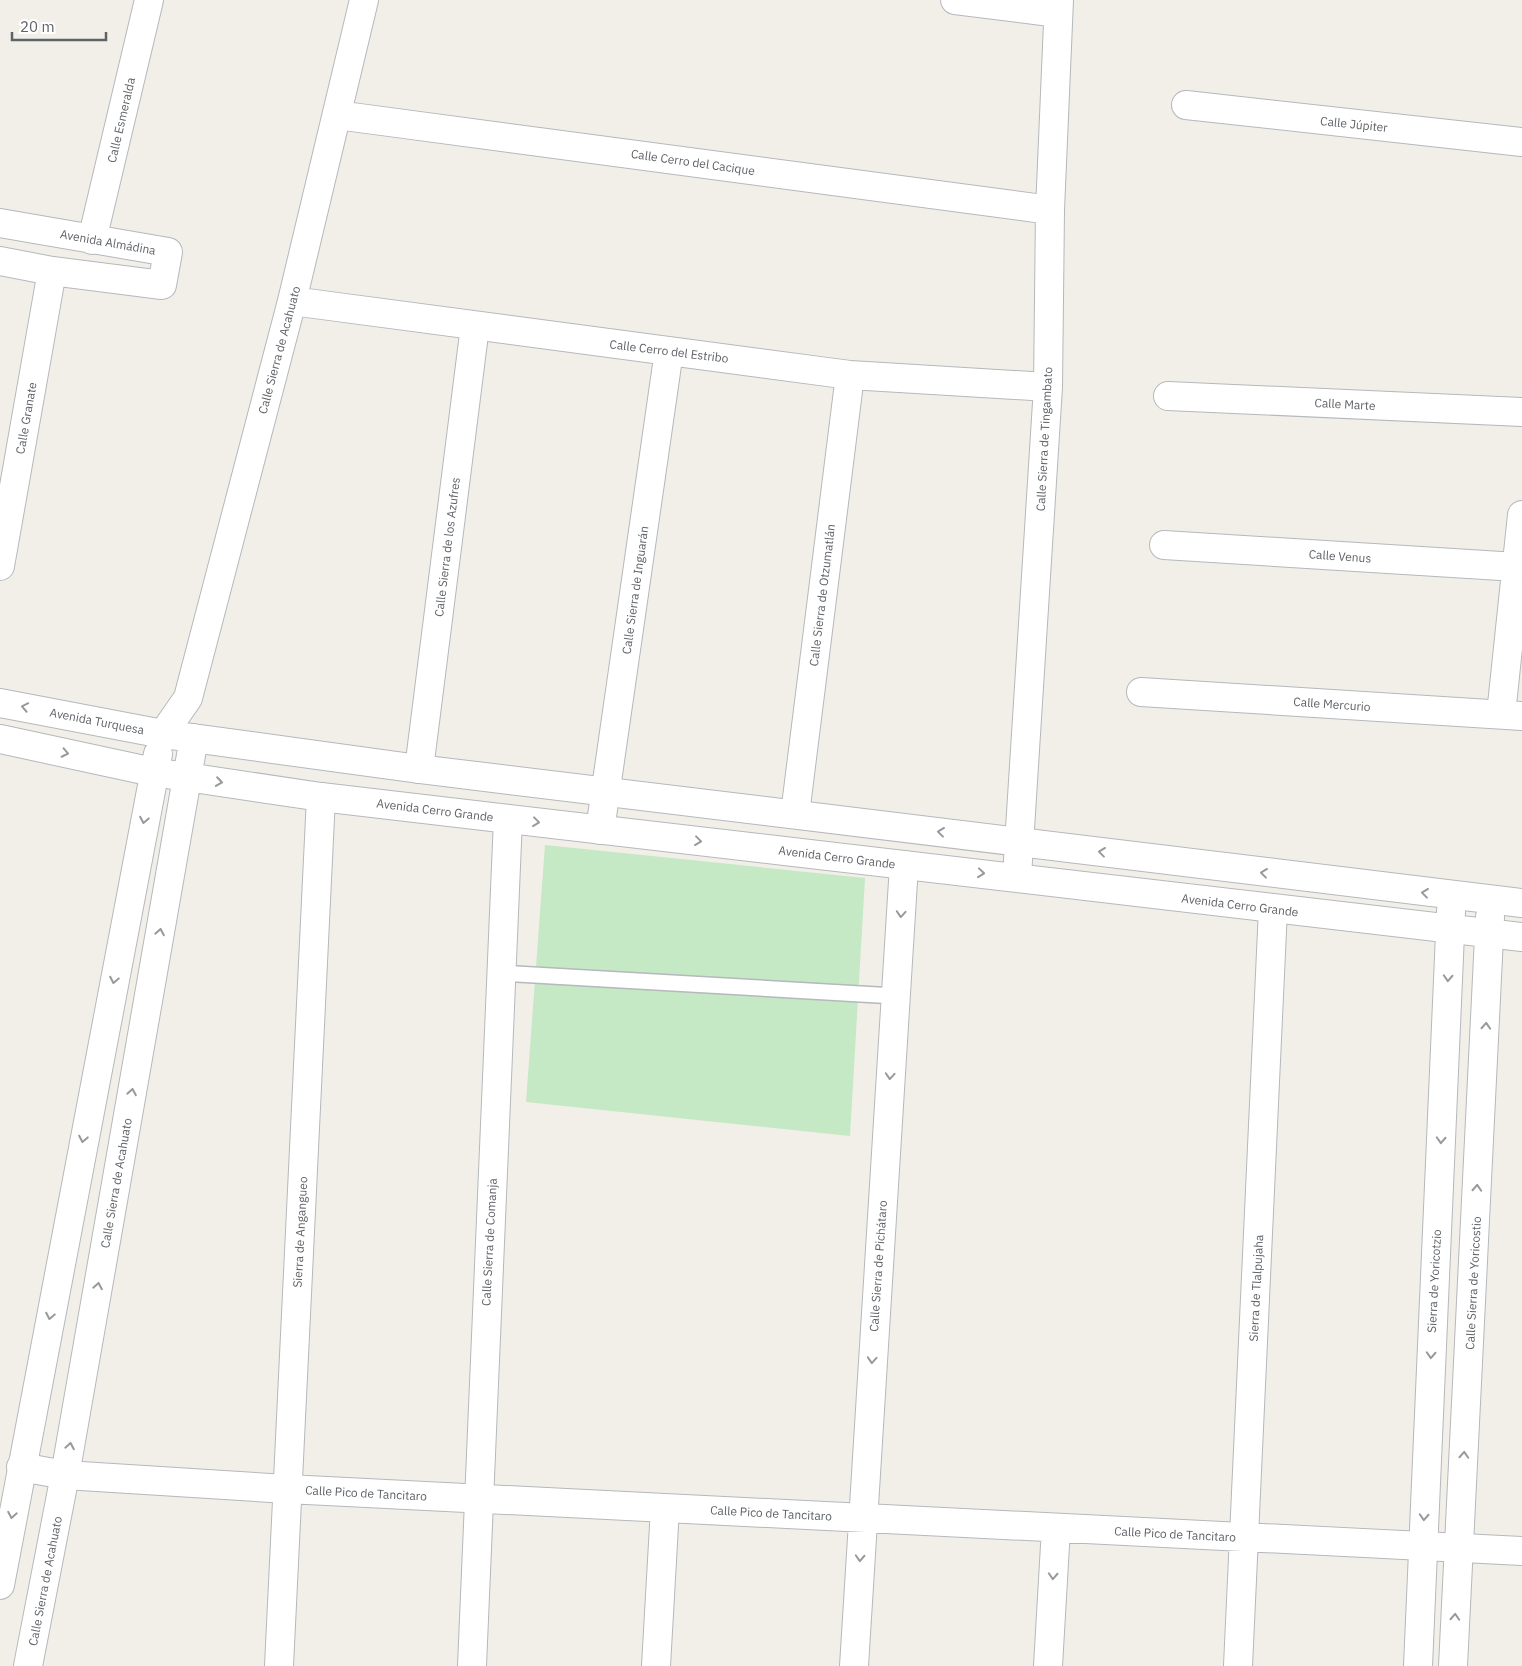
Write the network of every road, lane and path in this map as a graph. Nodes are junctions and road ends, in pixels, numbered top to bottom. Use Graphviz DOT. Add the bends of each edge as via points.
graph roads {
  1 [pos="149,0"];
  2 [pos="364,0"];
  3 [pos="955,0"];
  4 [pos="1058,6"];
  5 [pos="1186,105"];
  6 [pos="337,115"];
  7 [pos="1522,142"];
  8 [pos="1050,210"];
  9 [pos="0,223"];
  10 [pos="92,240"];
  11 [pos="0,261"];
  12 [pos="52,271"];
  13 [pos="292,301"];
  14 [pos="475,326"];
  15 [pos="669,351"];
  16 [pos="850,375"];
  17 [pos="1048,387"];
  18 [pos="1168,396"];
  19 [pos="1522,412"];
  20 [pos="1522,515"];
  21 [pos="1164,545"];
  22 [pos="0,566"];
  23 [pos="1517,567"];
  24 [pos="1141,692"];
  25 [pos="188,698"];
  26 [pos="0,703"];
  27 [pos="1512,715"];
  28 [pos="163,734"];
  29 [pos="194,738"];
  30 [pos="0,739"];
  31 [pos="419,769"];
  32 [pos="153,772"];
  33 [pos="188,778"];
  34 [pos="606,791"];
  35 [pos="321,797"];
  36 [pos="795,814"];
  37 [pos="508,819"];
  38 [pos="600,830"];
  39 [pos="1018,842"];
  40 [pos="904,865"];
  41 [pos="1016,876"];
  42 [pos="1452,897"];
  43 [pos="1491,900"];
  44 [pos="1522,903"];
  45 [pos="1273,909"];
  46 [pos="1450,929"];
  47 [pos="1490,934"];
  48 [pos="1522,937"];
  49 [pos="501,973"];
  50 [pos="895,996"];
  51 [pos="21,1467"];
  52 [pos="65,1475"];
  53 [pos="287,1489"];
  54 [pos="478,1499"];
  55 [pos="665,1508"];
  56 [pos="862,1518"];
  57 [pos="1056,1528"];
  58 [pos="1245,1537"];
  59 [pos="1423,1547"];
  60 [pos="1459,1549"];
  61 [pos="1522,1551"];
  62 [pos="0,1585"];
  63 [pos="28,1666"];
  64 [pos="279,1666"];
  65 [pos="472,1666"];
  66 [pos="656,1666"];
  67 [pos="854,1666"];
  68 [pos="1048,1666"];
  69 [pos="1238,1666"];
  70 [pos="1418,1666"];
  71 [pos="1453,1666"];
  1 -- 10 [label="street, Calle Esmeralda"];
  2 -- 6 [label="street, Calle Sierra de Acahuato"];
  3 -- 4 [label="street"];
  4 -- 8 [label="street, Calle Sierra de Tingambato"];
  5 -- 7 [label="street, Calle Júpiter"];
  6 -- 8 [label="street, Calle Cerro del Cacique"];
  6 -- 13 [label="street, Calle Sierra de Acahuato"];
  8 -- 17 [label="street, Calle Sierra de Tingambato"];
  9 -- 10 [label="street, Avenida Almádina"];
  10 -- 12 [label="street, Avenida Almádina" via="168,252 162,285"];
  11 -- 12 [label="street, Avenida Almádina"];
  12 -- 22 [label="street, Calle Granate"];
  13 -- 14 [label="street, Calle Cerro del Estribo"];
  13 -- 25 [label="street, Calle Sierra de Acahuato"];
  14 -- 15 [label="street, Calle Cerro del Estribo"];
  14 -- 31 [label="street, Calle Sierra de los Azufres"];
  15 -- 16 [label="street, Calle Cerro del Estribo"];
  15 -- 34 [label="street, Calle Sierra de Inguarán"];
  16 -- 17 [label="street, Calle Cerro del Estribo"];
  16 -- 36 [label="street, Calle Sierra de Otzumatlán"];
  17 -- 39 [label="street, Calle Sierra de Tingambato"];
  18 -- 19 [label="street, Calle Marte"];
  20 -- 23 [label="street"];
  21 -- 23 [label="street, Calle Venus"];
  23 -- 27 [label="street"];
  24 -- 27 [label="street, Calle Mercurio"];
  25 -- 28 [label="street, Calle Sierra de Acahuato"];
  25 -- 29 [label="street, Calle Sierra de Acahuato"];
  28 -- 26 [label="street, Avenida Turquesa, one-way"];
  28 -- 29 [label="street, Avenida Turquesa"];
  28 -- 32 [label="street, Calle Sierra de Acahuato"];
  29 -- 31 [label="street"];
  29 -- 33 [label="street, Calle Sierra de Acahuato"];
  30 -- 32 [label="street, one-way"];
  31 -- 34 [label="street"];
  32 -- 33 [label="street, Avenida Cerro Grande"];
  32 -- 51 [label="street, Calle Sierra de Acahuato, one-way"];
  33 -- 35 [label="street, Avenida Cerro Grande, one-way"];
  52 -- 33 [label="street, Calle Sierra de Acahuato, one-way"];
  34 -- 36 [label="street"];
  34 -- 38 [label="street, Calle Sierra de Inguarán"];
  35 -- 37 [label="street, Avenida Cerro Grande"];
  35 -- 53 [label="street, Sierra de Angangueo"];
  39 -- 36 [label="street, one-way"];
  37 -- 38 [label="street, Avenida Cerro Grande, one-way"];
  37 -- 49 [label="street, Calle Sierra de Comanja"];
  38 -- 40 [label="street, Avenida Cerro Grande, one-way"];
  39 -- 41 [label="street, Calle Sierra de Tingambato"];
  42 -- 39 [label="street, one-way"];
  40 -- 41 [label="street, Avenida Cerro Grande, one-way"];
  40 -- 50 [label="street, Calle Sierra de Pichátaro, one-way"];
  41 -- 45 [label="street, Avenida Cerro Grande"];
  42 -- 43 [label="street"];
  42 -- 46 [label="street, Sierra de Yoricotzio"];
  43 -- 44 [label="street"];
  43 -- 47 [label="street, Calle Sierra de Yoricostio"];
  45 -- 46 [label="street, Avenida Cerro Grande"];
  45 -- 58 [label="street, Sierra de Tlalpujaha"];
  46 -- 47 [label="street, Avenida Cerro Grande"];
  46 -- 59 [label="street, Sierra de Yoricotzio, one-way"];
  47 -- 48 [label="street, Avenida Cerro Grande"];
  60 -- 47 [label="street, Calle Sierra de Yoricostio, one-way"];
  49 -- 50 [label="lane"];
  49 -- 54 [label="street, Calle Sierra de Comanja"];
  50 -- 56 [label="street, Calle Sierra de Pichátaro, one-way"];
  51 -- 52 [label="street, Calle Pico de Tancitaro"];
  51 -- 62 [label="street, Calle Sierra de Acahuato, one-way"];
  52 -- 53 [label="street, Calle Pico de Tancitaro"];
  52 -- 63 [label="street, Calle Sierra de Acahuato"];
  53 -- 54 [label="street, Calle Pico de Tancitaro"];
  53 -- 64 [label="street, Sierra de Angangueo"];
  54 -- 55 [label="street, Calle Pico de Tancitaro"];
  54 -- 65 [label="street, Calle Sierra de Comanja"];
  55 -- 56 [label="street, Calle Pico de Tancitaro"];
  55 -- 66 [label="street"];
  56 -- 57 [label="street, Calle Pico de Tancitaro"];
  56 -- 67 [label="street, Calle Sierra de Pichátaro, one-way"];
  57 -- 58 [label="street, Calle Pico de Tancitaro"];
  57 -- 68 [label="street, one-way"];
  58 -- 59 [label="street, Calle Pico de Tancitaro"];
  58 -- 69 [label="street, Sierra de Tlalpujaha"];
  59 -- 60 [label="street, Calle Pico de Tancitaro"];
  59 -- 70 [label="street, Sierra de Yoricotzio"];
  60 -- 61 [label="street, Calle Pico de Tancitaro"];
  71 -- 60 [label="street, Calle Sierra de Yoricostio, one-way"];
}
